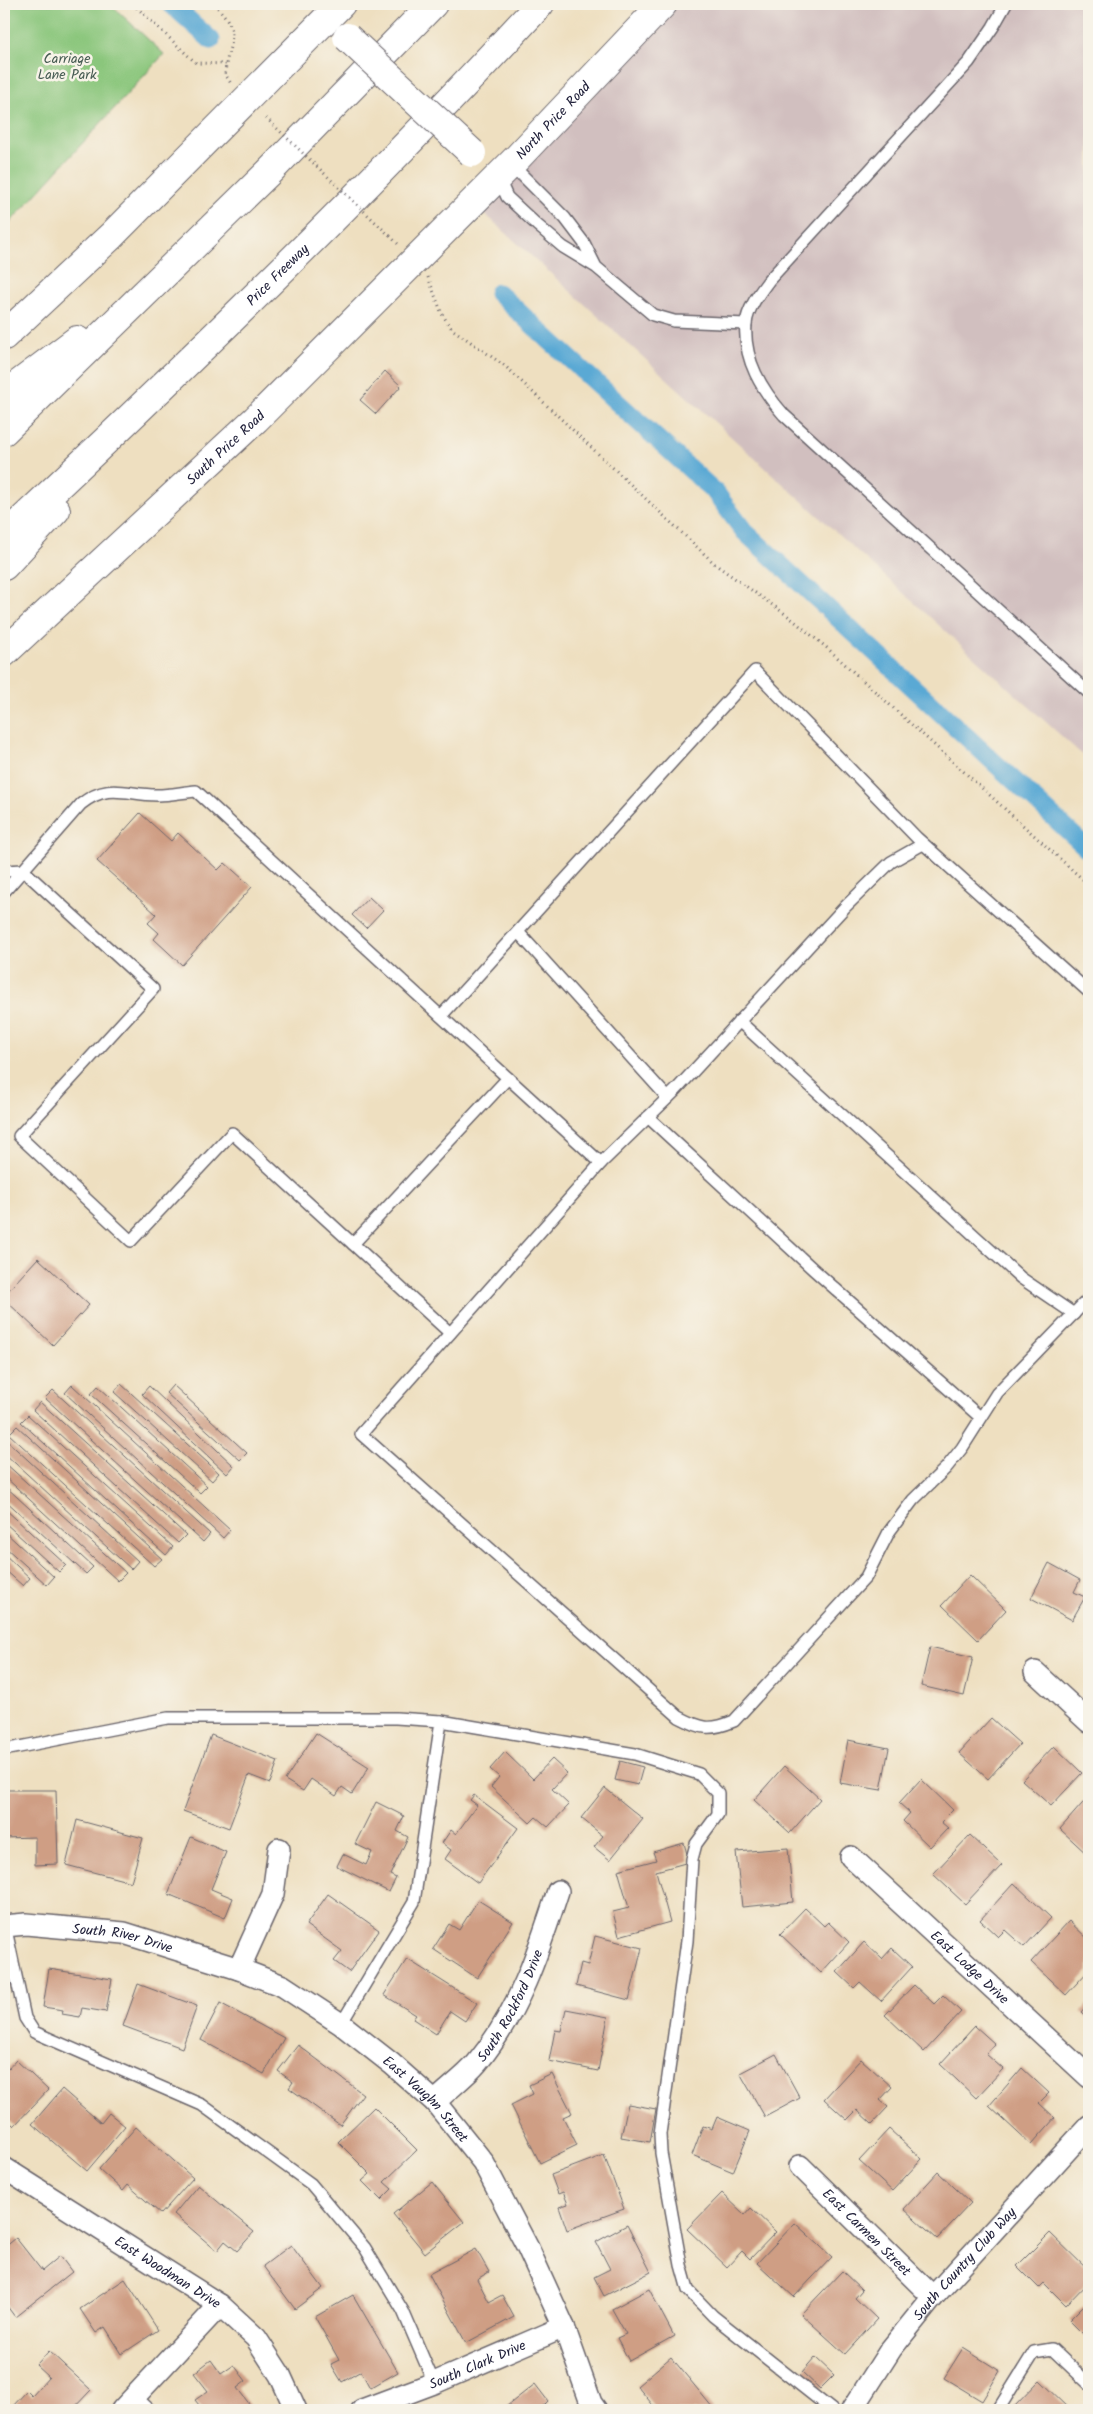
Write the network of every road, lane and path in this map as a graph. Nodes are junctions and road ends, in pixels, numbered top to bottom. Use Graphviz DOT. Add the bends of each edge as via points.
graph roads {
  1 [pos="132,4"];
  2 [pos="214,4"];
  3 [pos="433,4"];
  4 [pos="540,4"];
  5 [pos="663,4"];
  6 [pos="1006,4"];
  7 [pos="334,11"];
  8 [pos="226,64"];
  9 [pos="257,109"];
  10 [pos="498,177"];
  11 [pos="441,235"];
  12 [pos="415,261"];
  13 [pos="596,268"];
  14 [pos="162,276"];
  15 [pos="746,324"];
  16 [pos="4,336"];
  17 [pos="184,368"];
  18 [pos="4,395"];
  19 [pos="4,431"];
  20 [pos="4,536"];
  21 [pos="4,566"];
  22 [pos="4,653"];
  23 [pos="1089,692"];
  24 [pos="923,844"];
  25 [pos="23,870"];
  26 [pos="4,871"];
  27 [pos="1089,885"];
  28 [pos="4,892"];
  29 [pos="518,932"];
  30 [pos="1089,992"];
  31 [pos="441,1016"];
  32 [pos="739,1021"];
  33 [pos="508,1078"];
  34 [pos="668,1098"];
  35 [pos="648,1117"];
  36 [pos="601,1162"];
  37 [pos="353,1244"];
  38 [pos="1089,1298"];
  39 [pos="1074,1314"];
  40 [pos="450,1333"];
  41 [pos="980,1417"];
  42 [pos="1036,1672"];
  43 [pos="441,1721"];
  44 [pos="1089,1722"];
  45 [pos="4,1750"];
  46 [pos="279,1850"];
  47 [pos="851,1857"];
  48 [pos="558,1891"];
  49 [pos="5,1925"];
  50 [pos="239,1969"];
  51 [pos="341,2024"];
  52 [pos="1089,2076"];
  53 [pos="435,2102"];
  54 [pos="1089,2126"];
  55 [pos="800,2166"];
  56 [pos="4,2168"];
  57 [pos="933,2297"];
  58 [pos="220,2305"];
  59 [pos="564,2327"];
  60 [pos="434,2384"];
  61 [pos="1089,2384"];
  62 [pos="136,2406"];
  63 [pos="296,2410"];
  64 [pos="362,2410"];
  65 [pos="596,2410"];
  66 [pos="832,2410"];
  67 [pos="852,2410"];
  68 [pos="998,2410"];
  1 -- 8 [label="path" via="196,63"];
  2 -- 8 [label="path" via="233,29"];
  3 -- 14 [label="main road"];
  4 -- 17 [label="main road, Price Freeway" via="327,227"];
  5 -- 10 [label="main road, North Price Road"];
  6 -- 15 [label="lane" via="969,62 778,268 759,293"];
  7 -- 9 [label="main road"];
  7 -- 10 [label="main road, bridge" via="347,37"];
  8 -- 9 [label="path" via="225,74 230,83"];
  9 -- 12 [label="path, bridge"];
  9 -- 16 [label="main road" via="111,236"];
  10 -- 11 [label="main road, North Price Road"];
  10 -- 13 [label="lane" via="507,197 537,225"];
  10 -- 13 [label="lane" via="521,174 565,218 584,243"];
  11 -- 12 [label="main road, South Price Road"];
  12 -- 22 [label="main road, South Price Road" via="256,419"];
  12 -- 27 [label="path" via="430,280 442,314 452,330 505,366 716,565 827,648"];
  13 -- 15 [label="lane" via="641,306 662,319"];
  14 -- 18 [label="main road"];
  14 -- 19 [label="main road"];
  15 -- 23 [label="lane" via="754,374 784,415"];
  17 -- 20 [label="main road, Price Freeway"];
  17 -- 21 [label="main road"];
  24 -- 29 [label="lane" via="756,671"];
  24 -- 30 [label="lane"];
  24 -- 32 [label="lane" via="891,862"];
  25 -- 26 [label="lane"];
  25 -- 28 [label="lane"];
  25 -- 31 [label="lane" via="81,804 92,796 124,790 156,795 196,791"];
  25 -- 37 [label="lane" via="153,989 19,1136 131,1242 232,1133"];
  29 -- 31 [label="lane"];
  29 -- 34 [label="lane"];
  31 -- 33 [label="lane"];
  32 -- 34 [label="lane"];
  32 -- 39 [label="lane" via="1021,1278"];
  33 -- 36 [label="lane"];
  33 -- 37 [label="lane"];
  34 -- 35 [label="lane"];
  35 -- 36 [label="lane"];
  35 -- 41 [label="lane"];
  36 -- 40 [label="lane"];
  37 -- 40 [label="lane"];
  38 -- 39 [label="lane"];
  39 -- 41 [label="lane"];
  40 -- 41 [label="lane" via="361,1434 679,1717 700,1727 716,1728 734,1721 859,1584 889,1532 913,1500 962,1448"];
  42 -- 44 [label="street"];
  43 -- 45 [label="lane" via="396,1718 168,1718"];
  43 -- 51 [label="lane" via="414,1902"];
  43 -- 66 [label="lane" via="635,1754 699,1774 718,1793 718,1814 696,1844 692,1859 687,1942 660,2134 680,2265 695,2300"];
  46 -- 50 [label="street" via="273,1894"];
  47 -- 52 [label="street, East Lodge Drive"];
  48 -- 53 [label="street, South Rockford Drive" via="531,1973 505,2023 476,2064"];
  49 -- 50 [label="street, South River Drive" via="124,1933"];
  49 -- 60 [label="lane" via="25,2018 34,2032 202,2105 311,2184 365,2248 403,2310"];
  50 -- 51 [label="street, East Vaughn Street" via="283,1986"];
  51 -- 53 [label="street, East Vaughn Street"];
  53 -- 59 [label="street, East Vaughn Street" via="483,2162"];
  54 -- 57 [label="street, South Country Club Way"];
  55 -- 57 [label="street, East Carmen Street"];
  56 -- 58 [label="street, East Woodman Drive"];
  57 -- 67 [label="street, South Country Club Way" via="891,2349"];
  58 -- 62 [label="street"];
  58 -- 63 [label="street, East Woodman Drive" via="256,2338 280,2375"];
  59 -- 60 [label="street, South Clark Drive"];
  59 -- 65 [label="street, East Vaughn Street"];
  60 -- 64 [label="street, South Clark Drive"];
  61 -- 68 [label="lane" via="1052,2349 1034,2352"];
}
